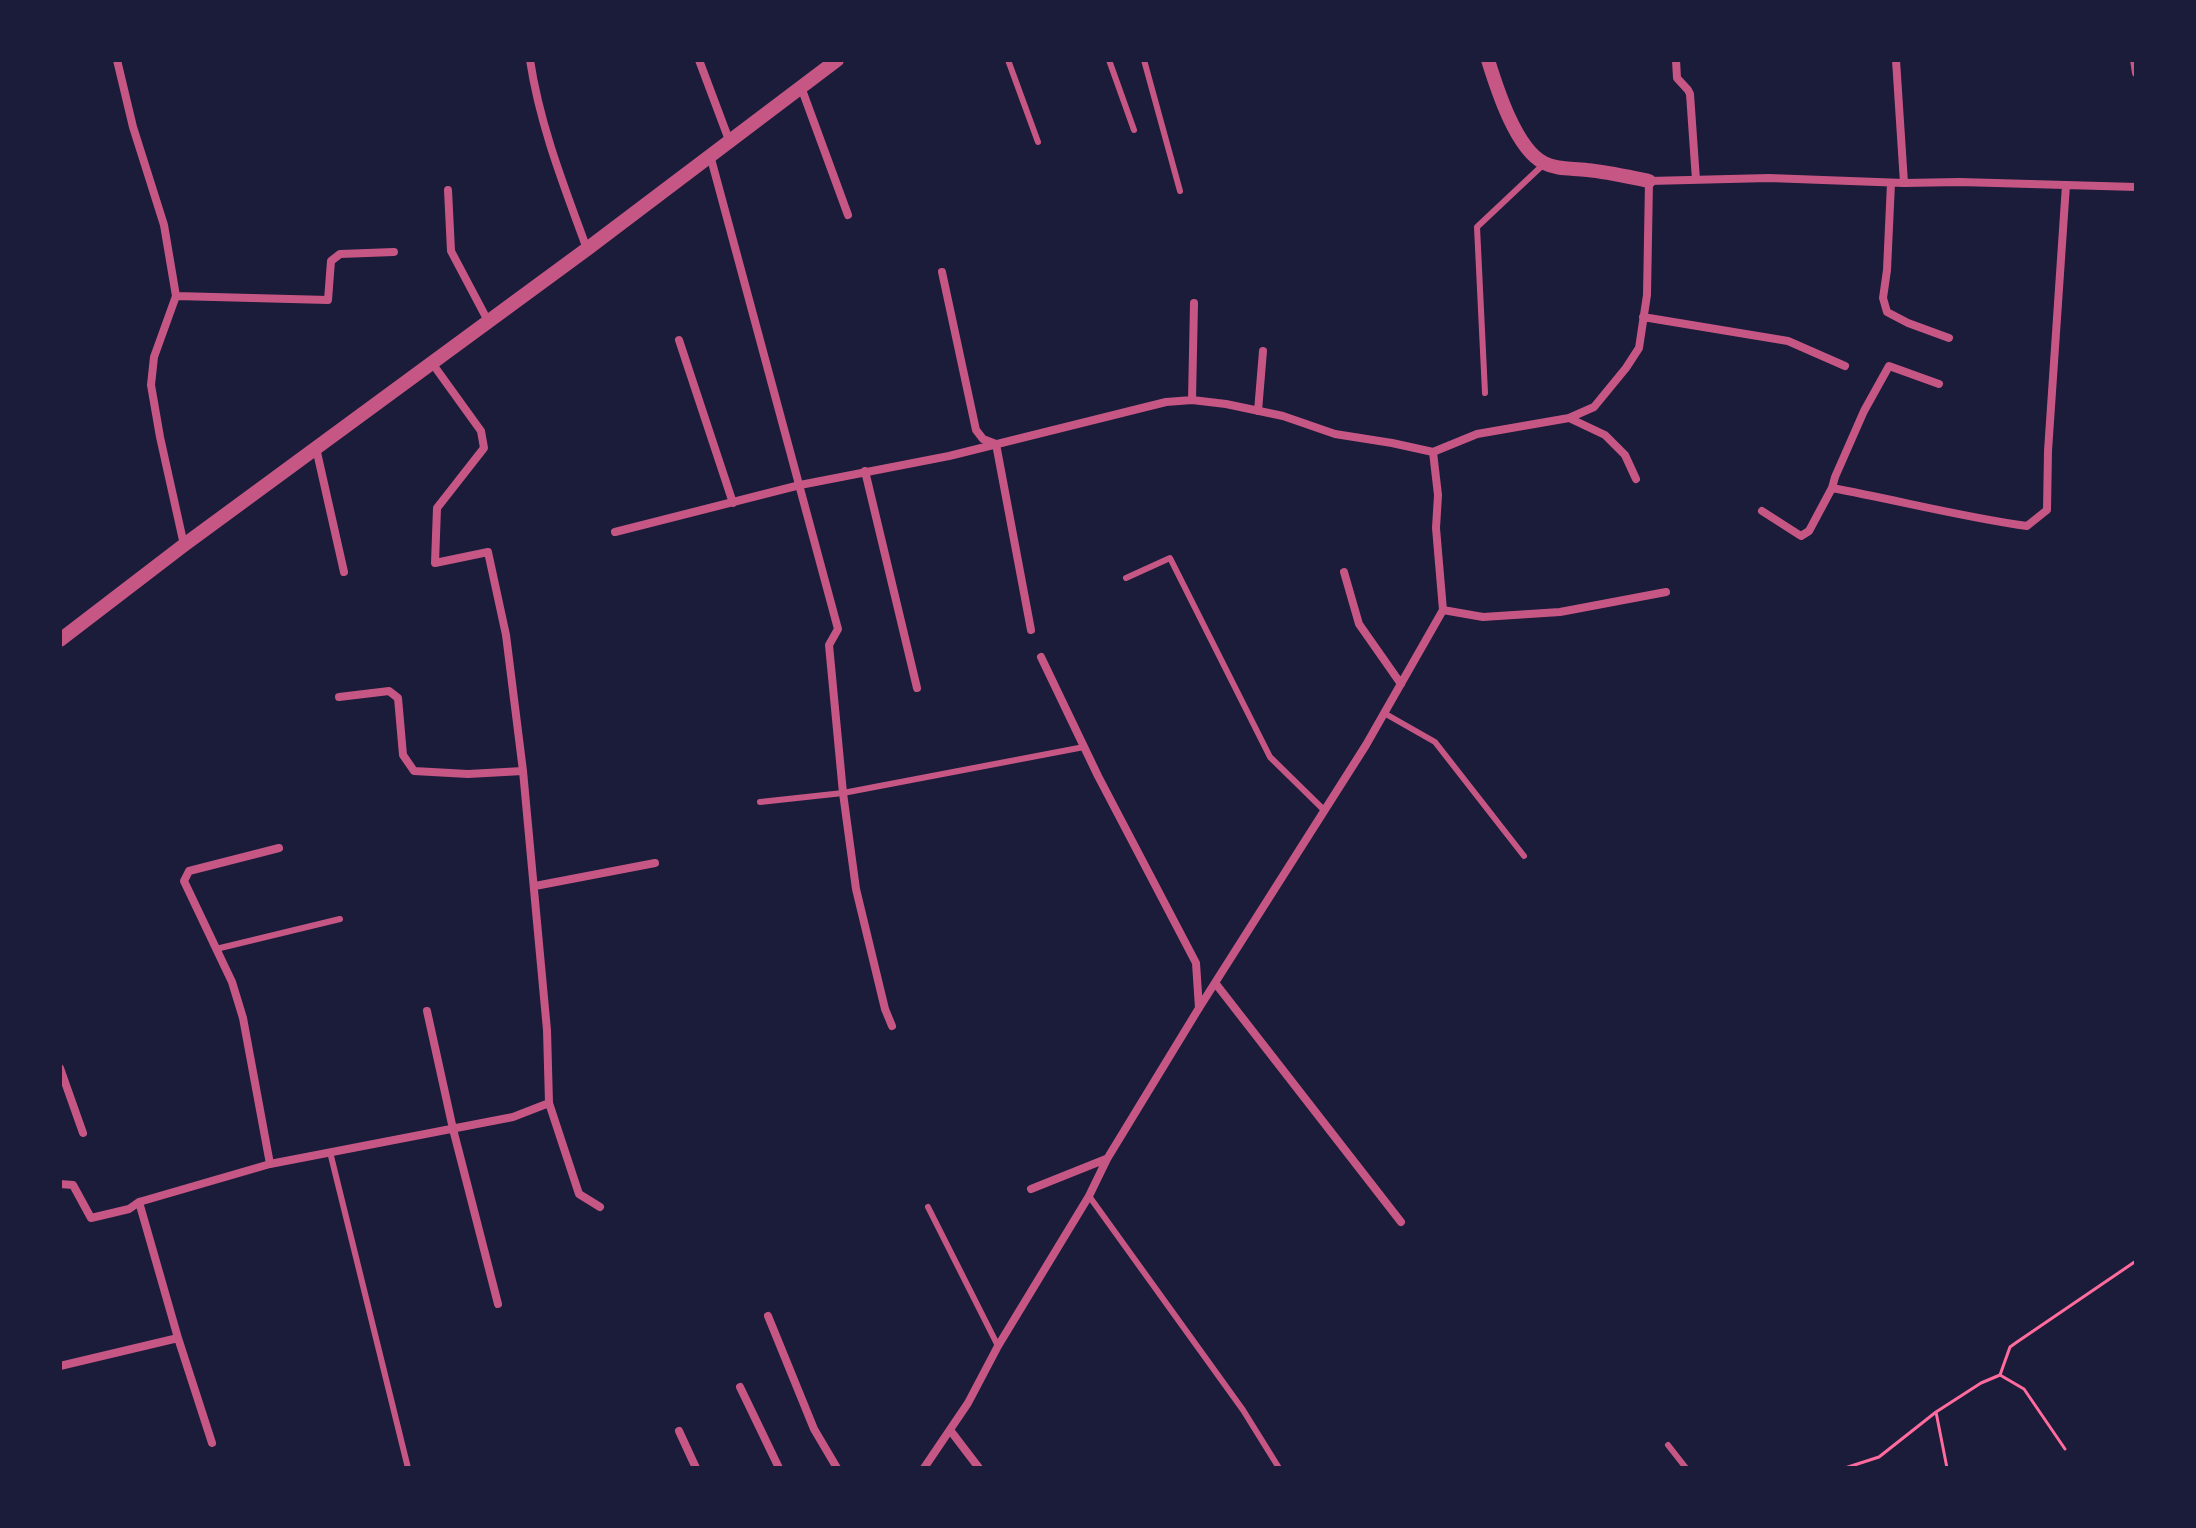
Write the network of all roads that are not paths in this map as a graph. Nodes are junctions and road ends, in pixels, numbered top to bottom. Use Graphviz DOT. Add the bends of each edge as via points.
graph roads {
  1 [pos="117,60"];
  2 [pos="530,60"];
  3 [pos="699,60"];
  4 [pos="837,60"];
  5 [pos="1008,60"];
  6 [pos="1109,60"];
  7 [pos="1144,60"];
  8 [pos="1488,60"];
  9 [pos="1676,60"];
  10 [pos="1896,60"];
  11 [pos="2134,60"];
  12 [pos="2136,73"];
  13 [pos="801,87"];
  14 [pos="1134,130"];
  15 [pos="729,140"];
  16 [pos="1038,142"];
  17 [pos="710,155"];
  18 [pos="1545,163"];
  19 [pos="1696,180"];
  20 [pos="1649,181"];
  21 [pos="1891,183"];
  22 [pos="1904,183"];
  23 [pos="2066,185"];
  24 [pos="2136,187"];
  25 [pos="448,190"];
  26 [pos="1180,191"];
  27 [pos="848,215"];
  28 [pos="587,249"];
  29 [pos="394,252"];
  30 [pos="942,272"];
  31 [pos="176,296"];
  32 [pos="1194,303"];
  33 [pos="1643,317"];
  34 [pos="488,321"];
  35 [pos="1949,338"];
  36 [pos="679,340"];
  37 [pos="1263,351"];
  38 [pos="432,363"];
  39 [pos="1845,366"];
  40 [pos="1939,384"];
  41 [pos="1485,393"];
  42 [pos="1192,400"];
  43 [pos="1258,411"];
  44 [pos="1569,418"];
  45 [pos="996,444"];
  46 [pos="316,448"];
  47 [pos="1433,452"];
  48 [pos="865,471"];
  49 [pos="1636,479"];
  50 [pos="800,485"];
  51 [pos="1832,488"];
  52 [pos="733,503"];
  53 [pos="1762,511"];
  54 [pos="615,532"];
  55 [pos="184,545"];
  56 [pos="344,572"];
  57 [pos="1344,572"];
  58 [pos="1126,578"];
  59 [pos="1666,592"];
  60 [pos="1443,610"];
  61 [pos="1031,630"];
  62 [pos="60,640"];
  63 [pos="1041,657"];
  64 [pos="1401,684"];
  65 [pos="917,688"];
  66 [pos="339,697"];
  67 [pos="1384,713"];
  68 [pos="1084,747"];
  69 [pos="523,771"];
  70 [pos="843,793"];
  71 [pos="760,802"];
  72 [pos="1325,811"];
  73 [pos="279,848"];
  74 [pos="1524,856"];
  75 [pos="655,863"];
  76 [pos="535,886"];
  77 [pos="340,919"];
  78 [pos="216,949"];
  79 [pos="1216,984"];
  80 [pos="1199,1008"];
  81 [pos="427,1011"];
  82 [pos="892,1026"];
  83 [pos="60,1068"];
  84 [pos="549,1103"];
  85 [pos="453,1129"];
  86 [pos="83,1133"];
  87 [pos="330,1152"];
  88 [pos="1107,1159"];
  89 [pos="270,1164"];
  90 [pos="60,1184"];
  91 [pos="1031,1189"];
  92 [pos="1089,1196"];
  93 [pos="139,1202"];
  94 [pos="600,1207"];
  95 [pos="928,1207"];
  96 [pos="1401,1222"];
  97 [pos="498,1304"];
  98 [pos="768,1316"];
  99 [pos="178,1338"];
  100 [pos="998,1346"];
  101 [pos="60,1366"];
  102 [pos="740,1387"];
  103 [pos="950,1430"];
  104 [pos="679,1431"];
  105 [pos="212,1443"];
  106 [pos="1668,1445"];
  107 [pos="408,1468"];
  108 [pos="696,1468"];
  109 [pos="779,1468"];
  110 [pos="837,1468"];
  111 [pos="924,1468"];
  112 [pos="979,1468"];
  113 [pos="1279,1468"];
  114 [pos="1686,1468"];
  1 -- 31 [label="street" via="164,225"];
  2 -- 28 [label="street" via="548,142"];
  3 -- 15 [label="street"];
  4 -- 13 [label="street"];
  5 -- 16 [label="lane"];
  6 -- 14 [label="lane"];
  7 -- 26 [label="lane"];
  8 -- 18 [label="street" via="1523,145"];
  9 -- 19 [label="street" via="1677,78 1690,94"];
  10 -- 22 [label="street"];
  11 -- 12 [label="street"];
  13 -- 15 [label="street"];
  13 -- 27 [label="street"];
  15 -- 17 [label="street"];
  17 -- 28 [label="street"];
  17 -- 50 [label="street"];
  18 -- 20 [label="street"];
  18 -- 41 [label="lane" via="1477,227"];
  19 -- 20 [label="street"];
  19 -- 21 [label="street"];
  20 -- 33 [label="street"];
  21 -- 22 [label="street"];
  21 -- 35 [label="street" via="1883,298 1887,312"];
  22 -- 23 [label="street"];
  23 -- 24 [label="street"];
  23 -- 51 [label="street" via="2047,510 2027,526"];
  25 -- 34 [label="street" via="451,251"];
  28 -- 34 [label="street"];
  29 -- 31 [label="street" via="340,254 331,261 328,300"];
  30 -- 45 [label="street" via="976,430"];
  31 -- 55 [label="street" via="154,357 151,385"];
  32 -- 42 [label="street"];
  33 -- 39 [label="street" via="1788,341"];
  33 -- 44 [label="street" via="1639,348 1626,368 1594,407"];
  34 -- 38 [label="street"];
  36 -- 52 [label="street"];
  37 -- 43 [label="street"];
  38 -- 46 [label="street"];
  38 -- 69 [label="street" via="481,431 484,448 437,508 435,563 488,552 506,635"];
  40 -- 51 [label="street" via="1889,366"];
  42 -- 43 [label="street"];
  42 -- 45 [label="street"];
  43 -- 47 [label="street" via="1335,434"];
  44 -- 47 [label="street" via="1477,434"];
  44 -- 49 [label="street" via="1605,435 1625,455"];
  45 -- 48 [label="street"];
  45 -- 61 [label="street"];
  46 -- 55 [label="street"];
  46 -- 56 [label="street"];
  47 -- 60 [label="street"];
  48 -- 50 [label="street"];
  48 -- 65 [label="street"];
  50 -- 52 [label="street"];
  50 -- 70 [label="street" via="838,629 829,645"];
  51 -- 53 [label="street" via="1809,531 1801,536"];
  52 -- 54 [label="street"];
  55 -- 62 [label="street"];
  57 -- 64 [label="street" via="1359,624"];
  58 -- 72 [label="lane" via="1170,558 1270,757"];
  59 -- 60 [label="street" via="1560,612 1483,617"];
  60 -- 64 [label="street"];
  63 -- 68 [label="street"];
  64 -- 67 [label="street"];
  66 -- 69 [label="street" via="389,691 398,698 403,755 414,771"];
  67 -- 72 [label="street"];
  67 -- 74 [label="lane" via="1435,742"];
  68 -- 70 [label="lane"];
  68 -- 80 [label="street" via="1196,963"];
  69 -- 76 [label="street"];
  70 -- 71 [label="lane"];
  70 -- 82 [label="street" via="856,889"];
  72 -- 79 [label="street"];
  73 -- 78 [label="street" via="189,871 184,881"];
  75 -- 76 [label="street"];
  76 -- 84 [label="street"];
  77 -- 78 [label="lane"];
  78 -- 89 [label="street" via="243,1018"];
  79 -- 80 [label="street"];
  79 -- 96 [label="street"];
  80 -- 88 [label="street"];
  81 -- 85 [label="street"];
  83 -- 86 [label="street"];
  84 -- 85 [label="street" via="513,1117"];
  84 -- 94 [label="street" via="579,1194"];
  85 -- 87 [label="street"];
  85 -- 97 [label="street"];
  87 -- 89 [label="street"];
  87 -- 107 [label="lane"];
  88 -- 91 [label="street"];
  88 -- 92 [label="street"];
  89 -- 93 [label="street"];
  90 -- 93 [label="street" via="73,1185 91,1218"];
  92 -- 100 [label="street"];
  92 -- 113 [label="lane"];
  93 -- 99 [label="street"];
  95 -- 100 [label="lane"];
  98 -- 110 [label="street" via="814,1429"];
  99 -- 101 [label="street"];
  99 -- 105 [label="street"];
  100 -- 103 [label="street"];
  102 -- 109 [label="street"];
  103 -- 111 [label="street"];
  103 -- 112 [label="street"];
  104 -- 108 [label="street"];
  106 -- 114 [label="lane"];
}
